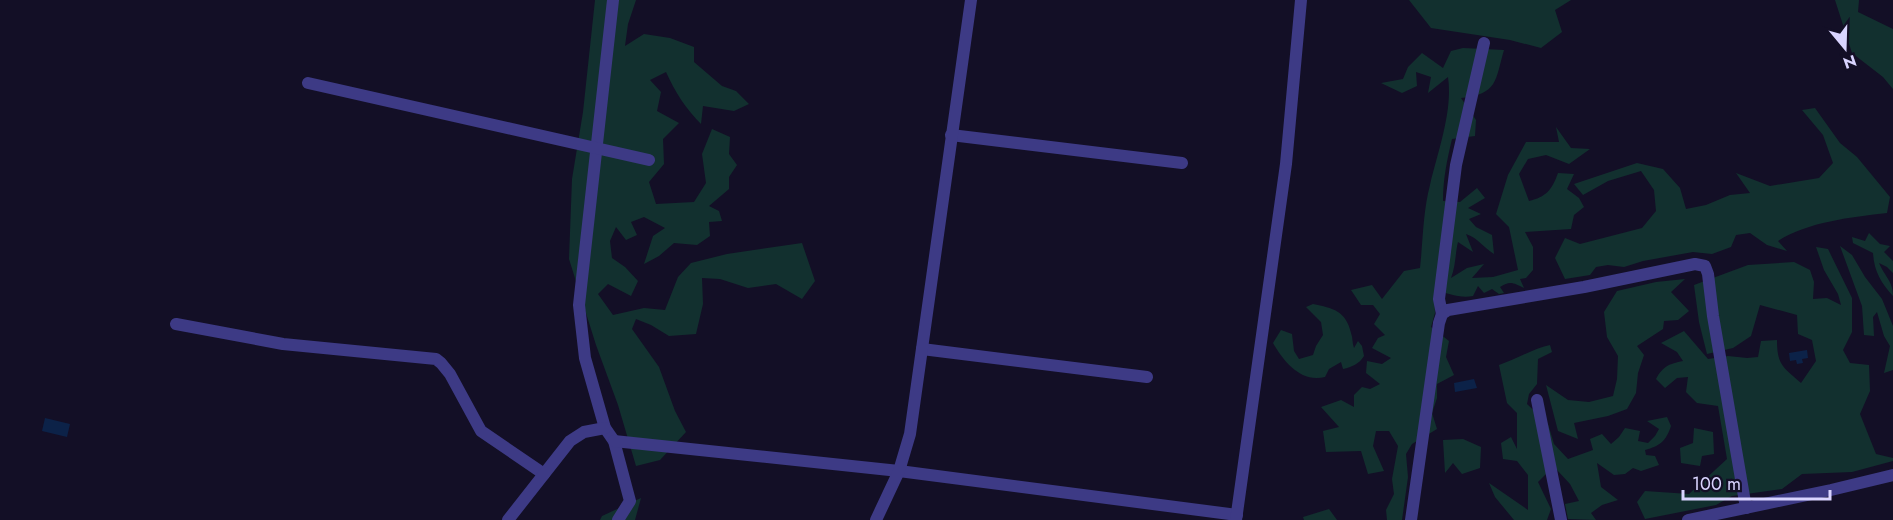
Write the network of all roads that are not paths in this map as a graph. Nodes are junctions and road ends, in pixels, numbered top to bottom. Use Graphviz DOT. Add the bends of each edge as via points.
graph roads {
  1 [pos="613,0"];
  2 [pos="971,0"];
  3 [pos="1301,0"];
  4 [pos="1484,43"];
  5 [pos="308,83"];
  6 [pos="951,135"];
  7 [pos="596,148"];
  8 [pos="649,160"];
  9 [pos="1182,163"];
  10 [pos="1442,314"];
  11 [pos="176,324"];
  12 [pos="922,349"];
  13 [pos="1147,377"];
  14 [pos="1537,400"];
  15 [pos="605,428"];
  16 [pos="614,441"];
  17 [pos="899,471"];
  18 [pos="544,474"];
  19 [pos="1893,475"];
  20 [pos="1739,513"];
  21 [pos="1237,518"];
  22 [pos="508,520"];
  23 [pos="618,520"];
  24 [pos="876,520"];
  25 [pos="1411,520"];
  26 [pos="1562,520"];
  27 [pos="1688,520"];
  1 -- 7 [label="street"];
  2 -- 6 [label="street"];
  3 -- 21 [label="street" via="1286,164"];
  4 -- 10 [label="street" via="1456,165 1439,299"];
  5 -- 7 [label="street"];
  6 -- 9 [label="street"];
  6 -- 12 [label="street"];
  7 -- 8 [label="street"];
  7 -- 15 [label="street" via="579,305 585,358"];
  10 -- 20 [label="street" via="1684,265 1705,266"];
  10 -- 25 [label="street"];
  11 -- 18 [label="street" via="284,344 436,359 450,374 481,431"];
  12 -- 13 [label="street"];
  12 -- 17 [label="street" via="910,434"];
  14 -- 26 [label="street"];
  15 -- 16 [label="street"];
  15 -- 18 [label="street" via="577,435"];
  16 -- 17 [label="street"];
  16 -- 23 [label="street" via="630,501"];
  17 -- 21 [label="street"];
  17 -- 24 [label="street"];
  18 -- 22 [label="street"];
  19 -- 20 [label="street"];
  20 -- 27 [label="street"];
}
